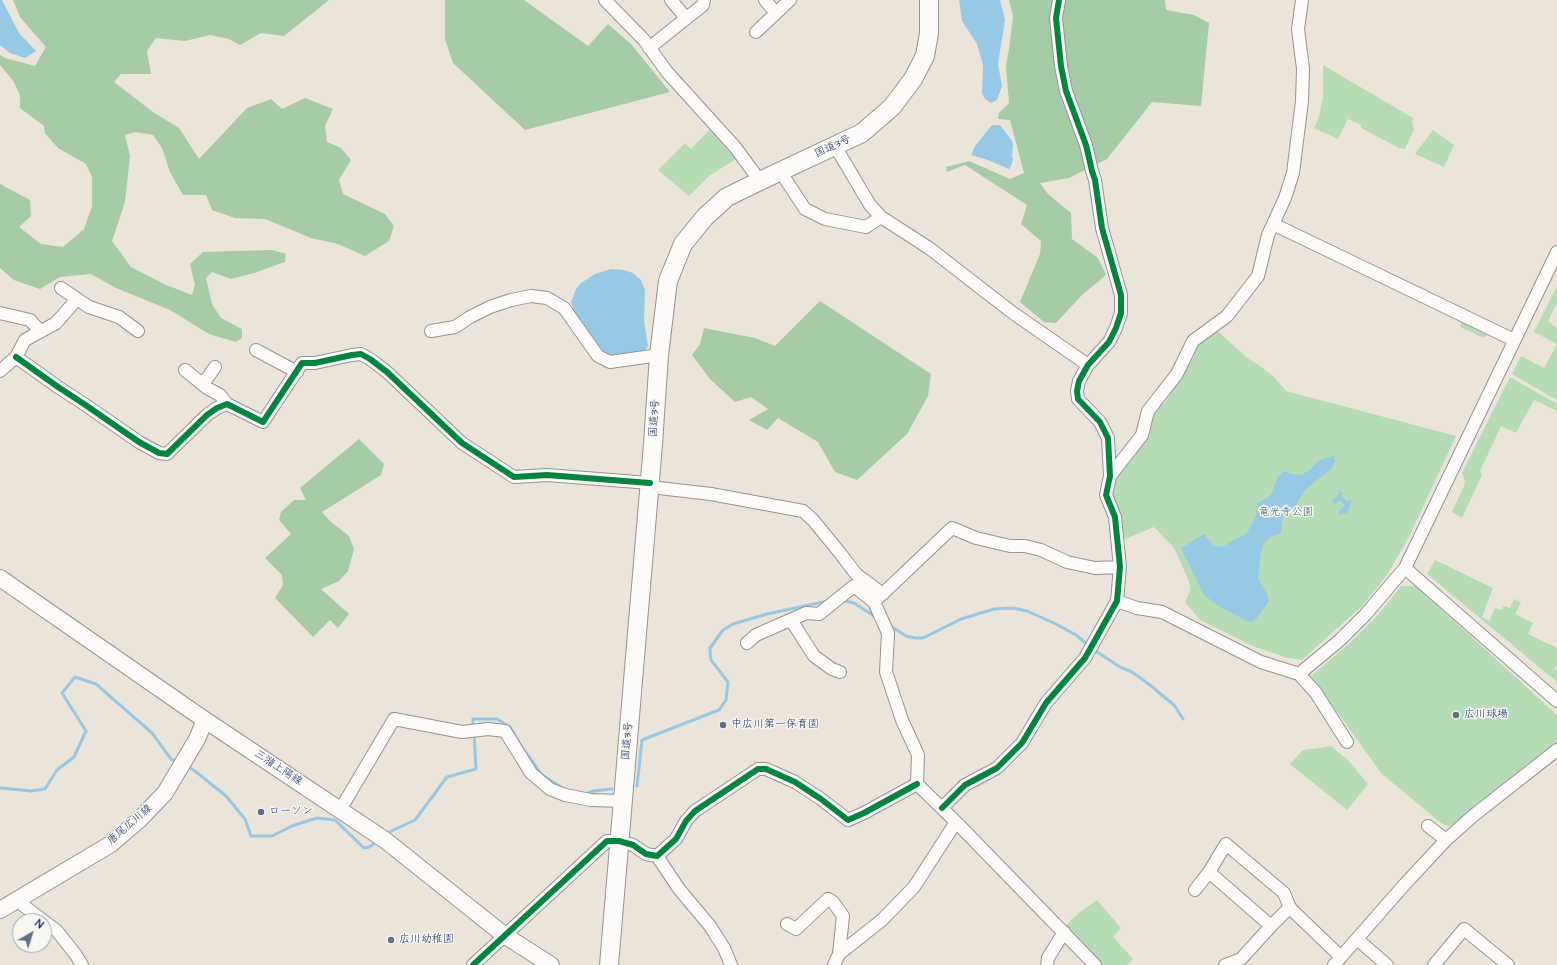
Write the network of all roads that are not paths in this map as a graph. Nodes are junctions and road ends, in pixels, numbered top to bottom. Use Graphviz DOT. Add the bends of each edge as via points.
graph roads {
  1 [pos="605,0"];
  2 [pos="671,0"];
  3 [pos="704,0"];
  4 [pos="765,0"];
  5 [pos="790,0"];
  6 [pos="929,0"];
  7 [pos="1058,0"];
  8 [pos="1302,0"];
  9 [pos="776,13"];
  10 [pos="686,18"];
  11 [pos="756,32"];
  12 [pos="649,48"];
  13 [pos="835,146"];
  14 [pos="780,171"];
  15 [pos="760,181"];
  16 [pos="881,217"];
  17 [pos="1273,224"];
  18 [pos="1557,252"];
  19 [pos="61,288"];
  20 [pos="77,299"];
  21 [pos="0,313"];
  22 [pos="40,331"];
  23 [pos="138,331"];
  24 [pos="431,331"];
  25 [pos="1514,340"];
  26 [pos="256,350"];
  27 [pos="659,355"];
  28 [pos="16,357"];
  29 [pos="1088,365"];
  30 [pos="216,367"];
  31 [pos="185,370"];
  32 [pos="0,371"];
  33 [pos="296,372"];
  34 [pos="203,384"];
  35 [pos="227,404"];
  36 [pos="1110,476"];
  37 [pos="650,485"];
  38 [pos="1120,567"];
  39 [pos="1405,568"];
  40 [pos="0,578"];
  41 [pos="879,598"];
  42 [pos="1118,601"];
  43 [pos="791,620"];
  44 [pos="747,643"];
  45 [pos="840,672"];
  46 [pos="1299,674"];
  47 [pos="1557,701"];
  48 [pos="205,720"];
  49 [pos="1347,742"];
  50 [pos="1557,750"];
  51 [pos="917,784"];
  52 [pos="623,801"];
  53 [pos="942,808"];
  54 [pos="340,810"];
  55 [pos="956,822"];
  56 [pos="1428,826"];
  57 [pos="1446,840"];
  58 [pos="619,841"];
  59 [pos="657,856"];
  60 [pos="1209,872"];
  61 [pos="1195,890"];
  62 [pos="16,900"];
  63 [pos="1290,907"];
  64 [pos="0,910"];
  65 [pos="787,924"];
  66 [pos="1271,926"];
  67 [pos="1064,932"];
  68 [pos="504,935"];
  69 [pos="1357,939"];
  70 [pos="837,960"];
  71 [pos="1338,961"];
  72 [pos="82,965"];
  73 [pos="473,965"];
  74 [pos="551,965"];
  75 [pos="609,965"];
  76 [pos="731,965"];
  77 [pos="1047,965"];
  78 [pos="1095,965"];
  79 [pos="1224,965"];
  80 [pos="1387,965"];
  81 [pos="1434,965"];
  82 [pos="1508,965"];
  1 -- 12 [label="street"];
  2 -- 10 [label="street"];
  3 -- 10 [label="street" via="703,5"];
  4 -- 9 [label="street"];
  5 -- 9 [label="street"];
  6 -- 13 [label="highway, 国道3号" via="929,33 925,56 913,79 887,112 862,133"];
  7 -- 29 [label="street" via="1056,18 1066,91 1096,180 1102,228 1121,295 1121,313 1116,328 1109,342"];
  8 -- 17 [label="street" via="1298,29 1303,69 1302,101 1293,174"];
  9 -- 11 [label="street"];
  10 -- 12 [label="street"];
  12 -- 15 [label="street" via="667,72 735,147"];
  13 -- 14 [label="highway, 国道3号"];
  13 -- 16 [label="street" via="870,205"];
  14 -- 15 [label="highway, 国道3号"];
  14 -- 16 [label="street" via="806,209 825,219 866,227"];
  15 -- 27 [label="highway, 国道3号" via="727,197 705,217 683,244 668,281"];
  16 -- 29 [label="street" via="929,248 1013,313"];
  17 -- 25 [label="street"];
  17 -- 36 [label="street" via="1258,276 1227,316 1193,341 1177,374 1148,411 1142,435"];
  18 -- 25 [label="street"];
  19 -- 20 [label="street"];
  20 -- 22 [label="street" via="56,323"];
  20 -- 23 [label="street" via="89,307 119,317"];
  21 -- 22 [label="street" via="30,320"];
  22 -- 28 [label="street" via="25,340"];
  24 -- 27 [label="street" via="455,327 490,307 531,296 547,298 564,308 598,356 610,362"];
  25 -- 39 [label="street"];
  26 -- 33 [label="street"];
  27 -- 37 [label="highway, 国道3号"];
  28 -- 32 [label="street"];
  28 -- 35 [label="street" via="139,442 159,453 167,454 207,415"];
  29 -- 36 [label="street" via="1079,381 1078,399 1100,422 1108,438"];
  30 -- 34 [label="street"];
  31 -- 34 [label="street"];
  33 -- 35 [label="street" via="263,422"];
  33 -- 37 [label="street" via="302,363 361,354 386,372 462,443 514,477 547,475"];
  34 -- 35 [label="street" via="220,395"];
  36 -- 38 [label="street" via="1106,495 1115,518"];
  37 -- 41 [label="street" via="803,511"];
  37 -- 52 [label="highway, 国道3号"];
  38 -- 41 [label="street" via="1095,568 1067,562 1041,550 976,538 952,528"];
  38 -- 42 [label="street"];
  39 -- 46 [label="street" via="1365,616"];
  39 -- 47 [label="street"];
  40 -- 48 [label="main road, 三潴上陽線"];
  41 -- 43 [label="street" via="854,586 819,614 806,613"];
  41 -- 51 [label="street" via="888,633 886,672 902,720 918,755"];
  42 -- 46 [label="street" via="1137,608 1162,612 1261,662"];
  42 -- 53 [label="street" via="1085,658 1046,702 1022,743 997,768 965,785"];
  43 -- 44 [label="street" via="756,635"];
  43 -- 45 [label="street" via="814,656"];
  46 -- 49 [label="street" via="1316,693"];
  48 -- 54 [label="main road, 三潴上陽線"];
  48 -- 62 [label="main road, 唐尾広川線" via="197,739 165,793 139,820 111,844"];
  50 -- 57 [label="street"];
  51 -- 53 [label="street"];
  51 -- 59 [label="street" via="848,820 795,782 766,768 758,769 695,811 676,839"];
  52 -- 54 [label="street" via="591,800 550,789 531,773 505,731 488,729 462,732 394,718"];
  52 -- 58 [label="highway, 国道3号"];
  53 -- 55 [label="street"];
  54 -- 68 [label="main road, 三潴上陽線" via="382,838"];
  55 -- 67 [label="street"];
  55 -- 70 [label="street" via="914,887"];
  56 -- 57 [label="street"];
  57 -- 69 [label="street"];
  58 -- 59 [label="street" via="633,845 646,854"];
  58 -- 68 [label="street" via="607,841"];
  58 -- 75 [label="highway, 国道3号"];
  59 -- 76 [label="street" via="679,889 710,926"];
  60 -- 61 [label="street"];
  60 -- 63 [label="street" via="1226,844 1284,893"];
  60 -- 66 [label="street"];
  62 -- 64 [label="main road, 唐尾広川線"];
  62 -- 72 [label="street" via="57,931"];
  63 -- 66 [label="street"];
  63 -- 71 [label="street"];
  65 -- 70 [label="street" via="796,928 828,899 833,902 843,916"];
  66 -- 79 [label="street" via="1241,959"];
  67 -- 77 [label="street" via="1048,958"];
  67 -- 78 [label="street"];
  68 -- 73 [label="street"];
  68 -- 74 [label="main road, 三潴上陽線"];
  69 -- 71 [label="street"];
  69 -- 80 [label="street"];
  81 -- 82 [label="street" via="1464,929"];
}
